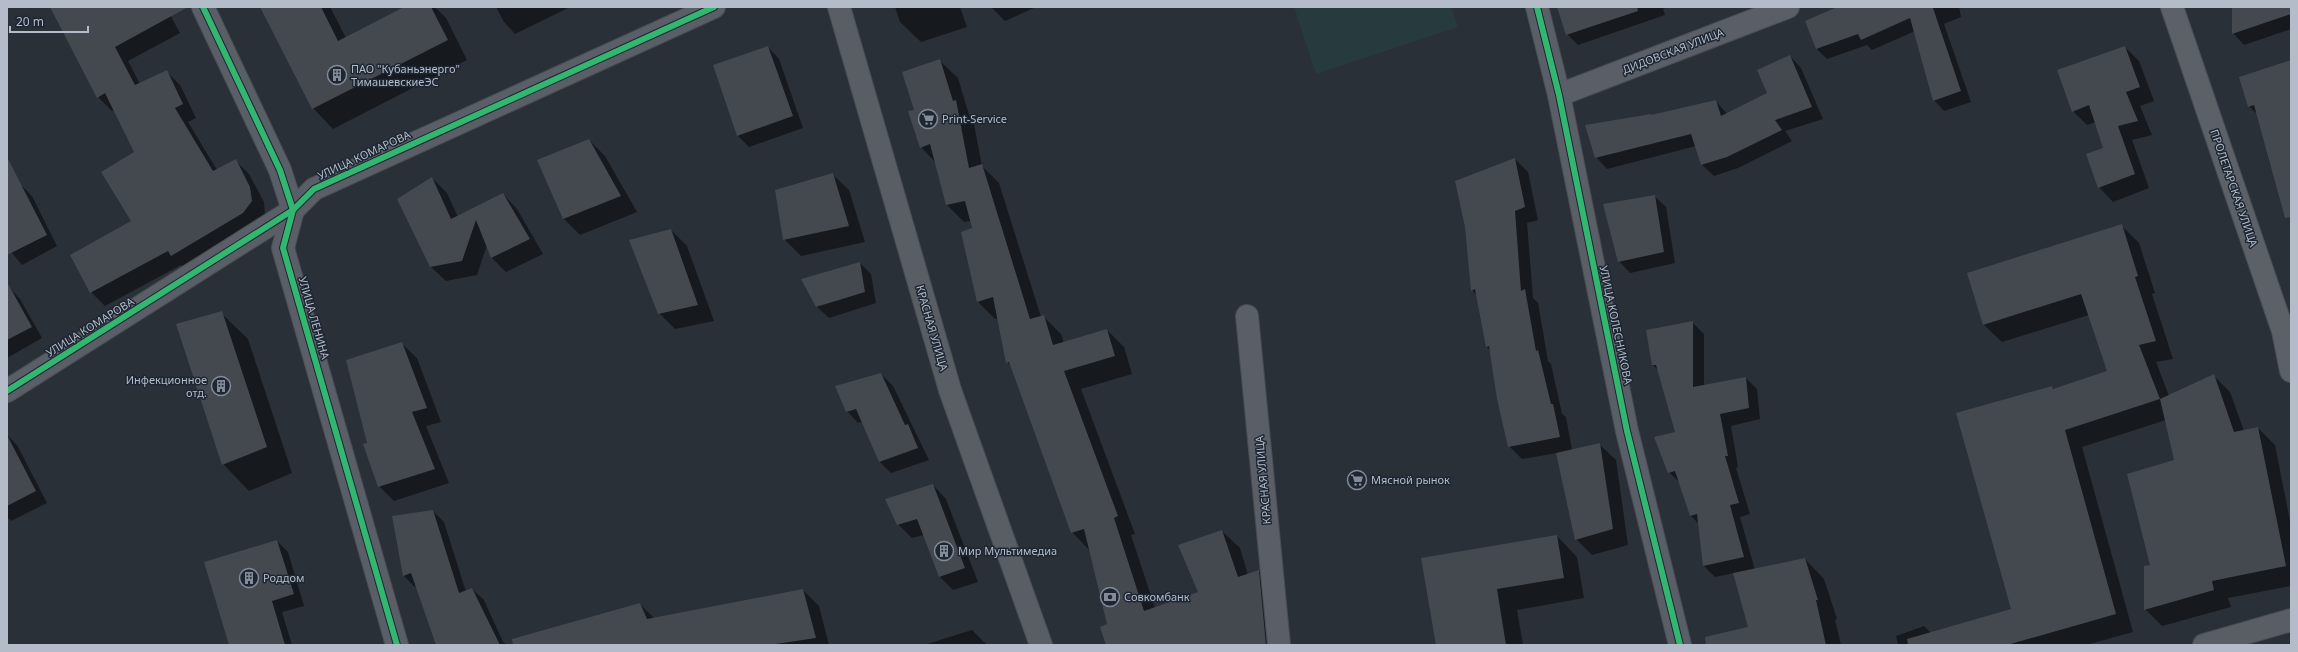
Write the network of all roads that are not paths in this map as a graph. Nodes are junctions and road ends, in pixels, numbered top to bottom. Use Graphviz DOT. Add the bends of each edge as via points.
graph roads {
  1 [pos="203,7"];
  2 [pos="714,7"];
  3 [pos="839,7"];
  4 [pos="1537,7"];
  5 [pos="1788,7"];
  6 [pos="2172,7"];
  7 [pos="1559,95"];
  8 [pos="293,210"];
  9 [pos="1247,316"];
  10 [pos="2291,371"];
  11 [pos="7,391"];
  12 [pos="2291,620"];
  13 [pos="397,645"];
  14 [pos="1040,645"];
  15 [pos="1279,645"];
  16 [pos="1680,645"];
  17 [pos="2204,645"];
  1 -- 8 [label="street" via="280,170"];
  2 -- 8 [label="street, УЛИЦА КОМАРОВА" via="314,189"];
  3 -- 14 [label="main road, КРАСНАЯ УЛИЦА" via="950,390"];
  4 -- 7 [label="street, УЛИЦА КОЛЕСНИКОВА"];
  5 -- 7 [label="street, ДИДОВСКАЯ УЛИЦА"];
  6 -- 10 [label="main road, ПРОЛЕТАРСКАЯ УЛИЦА" via="2283,331"];
  7 -- 16 [label="street, УЛИЦА КОЛЕСНИКОВА" via="1627,431"];
  8 -- 11 [label="street, УЛИЦА КОМАРОВА"];
  8 -- 13 [label="street, УЛИЦА ЛЕНИНА" via="283,248"];
  9 -- 15 [label="street, КРАСНАЯ УЛИЦА"];
  12 -- 17 [label="main road"];
}
